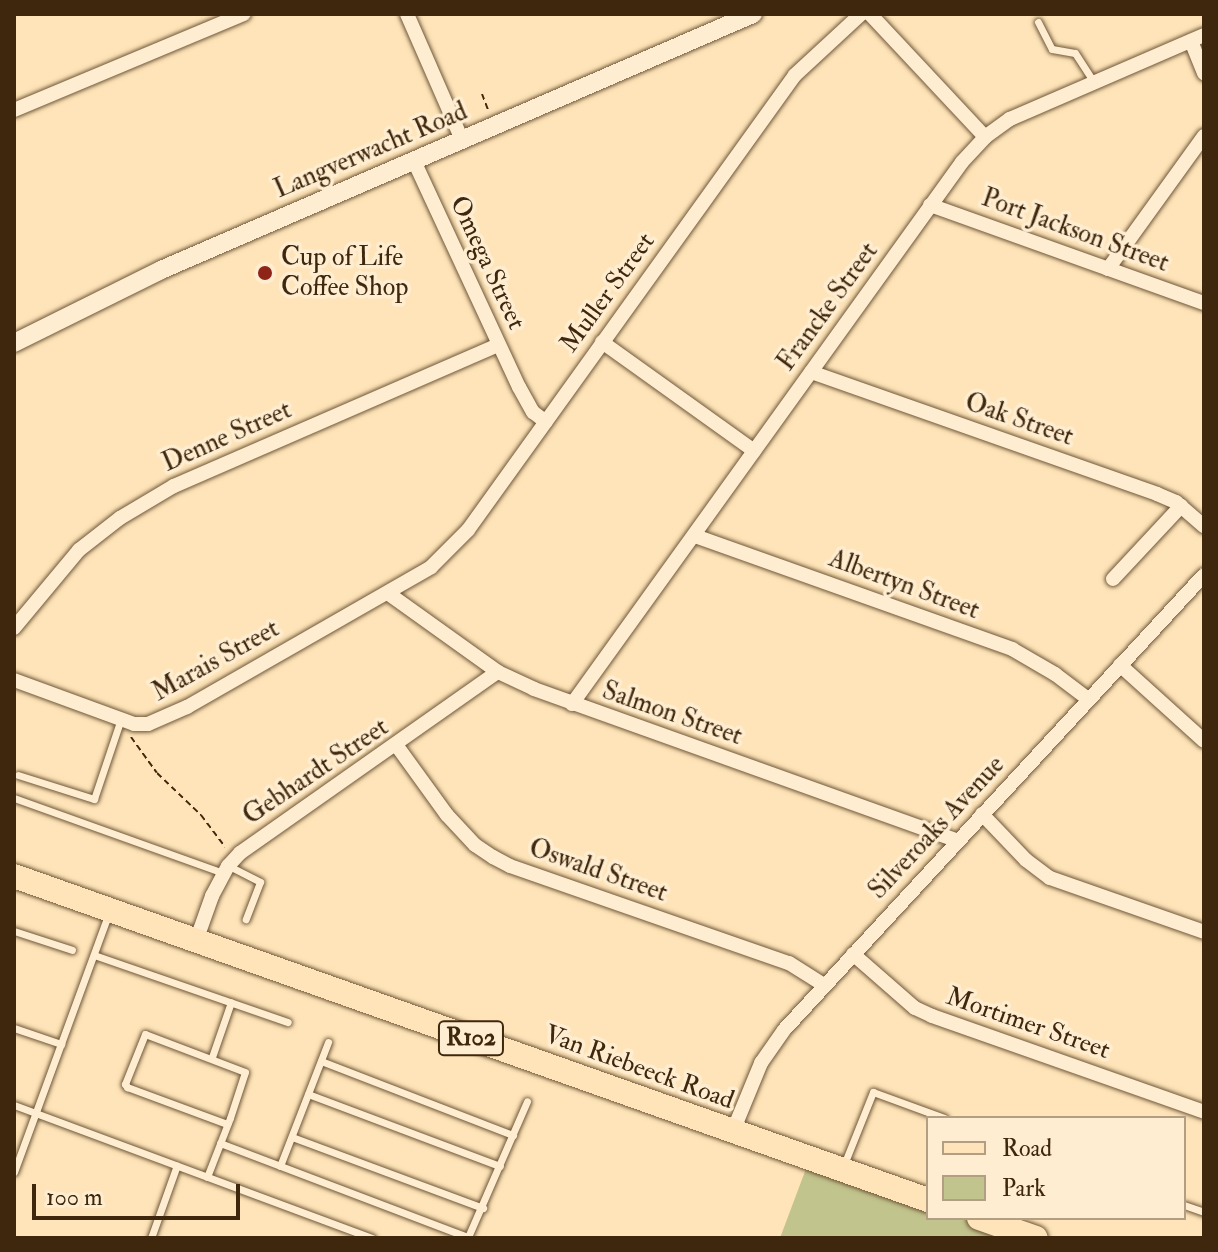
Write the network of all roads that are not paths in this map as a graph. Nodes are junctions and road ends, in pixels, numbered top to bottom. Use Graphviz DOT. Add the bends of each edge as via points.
graph roads {
  1 [pos="244,14"];
  2 [pos="407,14"];
  3 [pos="753,14"];
  4 [pos="861,14"];
  5 [pos="870,14"];
  6 [pos="1038,22"];
  7 [pos="1197,38"];
  8 [pos="1204,74"];
  9 [pos="1094,82"];
  10 [pos="14,110"];
  11 [pos="1204,136"];
  12 [pos="985,137"];
  13 [pos="462,140"];
  14 [pos="414,161"];
  15 [pos="930,205"];
  16 [pos="1108,269"];
  17 [pos="1204,303"];
  18 [pos="16,336"];
  19 [pos="602,342"];
  20 [pos="498,345"];
  21 [pos="811,372"];
  22 [pos="546,422"];
  23 [pos="754,451"];
  24 [pos="1181,506"];
  25 [pos="1204,526"];
  26 [pos="695,536"];
  27 [pos="1204,575"];
  28 [pos="1113,579"];
  29 [pos="389,594"];
  30 [pos="14,628"];
  31 [pos="1120,665"];
  32 [pos="498,672"];
  33 [pos="14,680"];
  34 [pos="1088,699"];
  35 [pos="572,704"];
  36 [pos="124,726"];
  37 [pos="1202,736"];
  38 [pos="397,746"];
  39 [pos="18,775"];
  40 [pos="14,798"];
  41 [pos="982,814"];
  42 [pos="958,841"];
  43 [pos="226,870"];
  44 [pos="14,876"];
  45 [pos="110,910"];
  46 [pos="246,919"];
  47 [pos="14,931"];
  48 [pos="1204,932"];
  49 [pos="196,941"];
  50 [pos="72,950"];
  51 [pos="853,954"];
  52 [pos="94,955"];
  53 [pos="824,985"];
  54 [pos="231,1002"];
  55 [pos="288,1022"];
  56 [pos="14,1028"];
  57 [pos="328,1042"];
  58 [pos="61,1044"];
  59 [pos="212,1057"];
  60 [pos="321,1061"];
  61 [pos="308,1094"];
  62 [pos="527,1101"];
  63 [pos="14,1105"];
  64 [pos="1204,1112"];
  65 [pos="36,1113"];
  66 [pos="939,1116"];
  67 [pos="227,1124"];
  68 [pos="733,1131"];
  69 [pos="513,1135"];
  70 [pos="292,1137"];
  71 [pos="220,1143"];
  72 [pos="177,1165"];
  73 [pos="280,1166"];
  74 [pos="500,1166"];
  75 [pos="843,1169"];
  76 [pos="14,1172"];
  77 [pos="207,1177"];
  78 [pos="926,1199"];
  79 [pos="483,1208"];
  80 [pos="985,1220"];
  81 [pos="151,1238"];
  82 [pos="372,1238"];
  83 [pos="1036,1238"];
  1 -- 10 [label="street"];
  2 -- 13 [label="street"];
  3 -- 13 [label="street, Langverwacht Road"];
  4 -- 19 [label="street, Muller Street" via="795,75"];
  5 -- 12 [label="street"];
  6 -- 9 [label="lane" via="1049,46 1075,53"];
  7 -- 8 [label="street"];
  7 -- 9 [label="street, Francke Street"];
  9 -- 12 [label="street, Francke Street" via="1031,109"];
  11 -- 16 [label="street"];
  12 -- 15 [label="street, Francke Street"];
  13 -- 14 [label="street, Langverwacht Road"];
  14 -- 18 [label="street, Langverwacht Road"];
  14 -- 20 [label="street, Omega Street"];
  15 -- 16 [label="street, Port Jackson Street"];
  15 -- 21 [label="street, Francke Street"];
  16 -- 17 [label="street, Port Jackson Street"];
  19 -- 22 [label="street, Muller Street"];
  19 -- 23 [label="street"];
  20 -- 22 [label="street, Omega Street" via="533,412"];
  20 -- 30 [label="street, Denne Street" via="174,486 79,550"];
  21 -- 23 [label="street, Francke Street"];
  21 -- 24 [label="street, Oak Street"];
  22 -- 29 [label="street, Muller Street" via="450,551"];
  23 -- 26 [label="street, Francke Street"];
  24 -- 25 [label="street, Oak Street"];
  24 -- 28 [label="street"];
  26 -- 34 [label="street, Albertyn Street" via="1012,649"];
  26 -- 35 [label="street, Francke Street"];
  27 -- 31 [label="street, Silveroaks Avenue"];
  29 -- 32 [label="street, Salmon Street"];
  29 -- 36 [label="street, Marais Street" via="162,720"];
  31 -- 34 [label="street, Silveroaks Avenue"];
  31 -- 37 [label="street"];
  32 -- 35 [label="street, Salmon Street"];
  32 -- 38 [label="street, Gebhardt Street"];
  33 -- 36 [label="street, Marais Street"];
  34 -- 41 [label="street, Silveroaks Avenue"];
  35 -- 42 [label="street, Salmon Street"];
  36 -- 39 [label="lane" via="94,799"];
  38 -- 43 [label="street, Gebhardt Street" via="260,839"];
  38 -- 53 [label="street, Oswald Street" via="447,815 493,857 789,963"];
  40 -- 43 [label="lane"];
  41 -- 42 [label="street, Silveroaks Avenue"];
  41 -- 48 [label="street" via="1050,878"];
  42 -- 51 [label="street, Silveroaks Avenue"];
  43 -- 46 [label="lane" via="260,882"];
  43 -- 49 [label="street, Gebhardt Street"];
  44 -- 45 [label="main road, Van Riebeeck Road / R102"];
  45 -- 49 [label="main road, Van Riebeeck Road / R102"];
  45 -- 52 [label="lane"];
  47 -- 50 [label="lane"];
  49 -- 68 [label="main road, Van Riebeeck Road / R102"];
  51 -- 53 [label="street, Silveroaks Avenue"];
  51 -- 64 [label="street, Mortimer Street" via="905,1000 932,1016"];
  52 -- 54 [label="lane"];
  52 -- 58 [label="lane"];
  53 -- 68 [label="street, Silveroaks Avenue" via="770,1048"];
  54 -- 55 [label="lane"];
  54 -- 59 [label="lane"];
  56 -- 58 [label="lane"];
  57 -- 60 [label="lane"];
  58 -- 65 [label="lane"];
  59 -- 67 [label="lane" via="245,1072"];
  59 -- 67 [label="lane" via="145,1034 125,1084 129,1090"];
  60 -- 61 [label="lane"];
  60 -- 69 [label="lane"];
  61 -- 70 [label="lane"];
  61 -- 74 [label="lane"];
  62 -- 69 [label="lane"];
  63 -- 65 [label="lane"];
  65 -- 72 [label="lane"];
  65 -- 76 [label="lane"];
  66 -- 75 [label="lane" via="873,1092"];
  67 -- 71 [label="lane"];
  68 -- 75 [label="main road, Van Riebeeck Road / R102"];
  69 -- 74 [label="lane"];
  70 -- 73 [label="lane"];
  70 -- 79 [label="lane"];
  71 -- 73 [label="lane"];
  71 -- 77 [label="lane"];
  72 -- 77 [label="lane"];
  72 -- 81 [label="lane"];
  73 -- 79 [label="lane" via="465,1237"];
  74 -- 79 [label="lane"];
  75 -- 78 [label="main road, Van Riebeeck Road / R102"];
  77 -- 82 [label="lane"];
  80 -- 83 [label="main road"];
}
